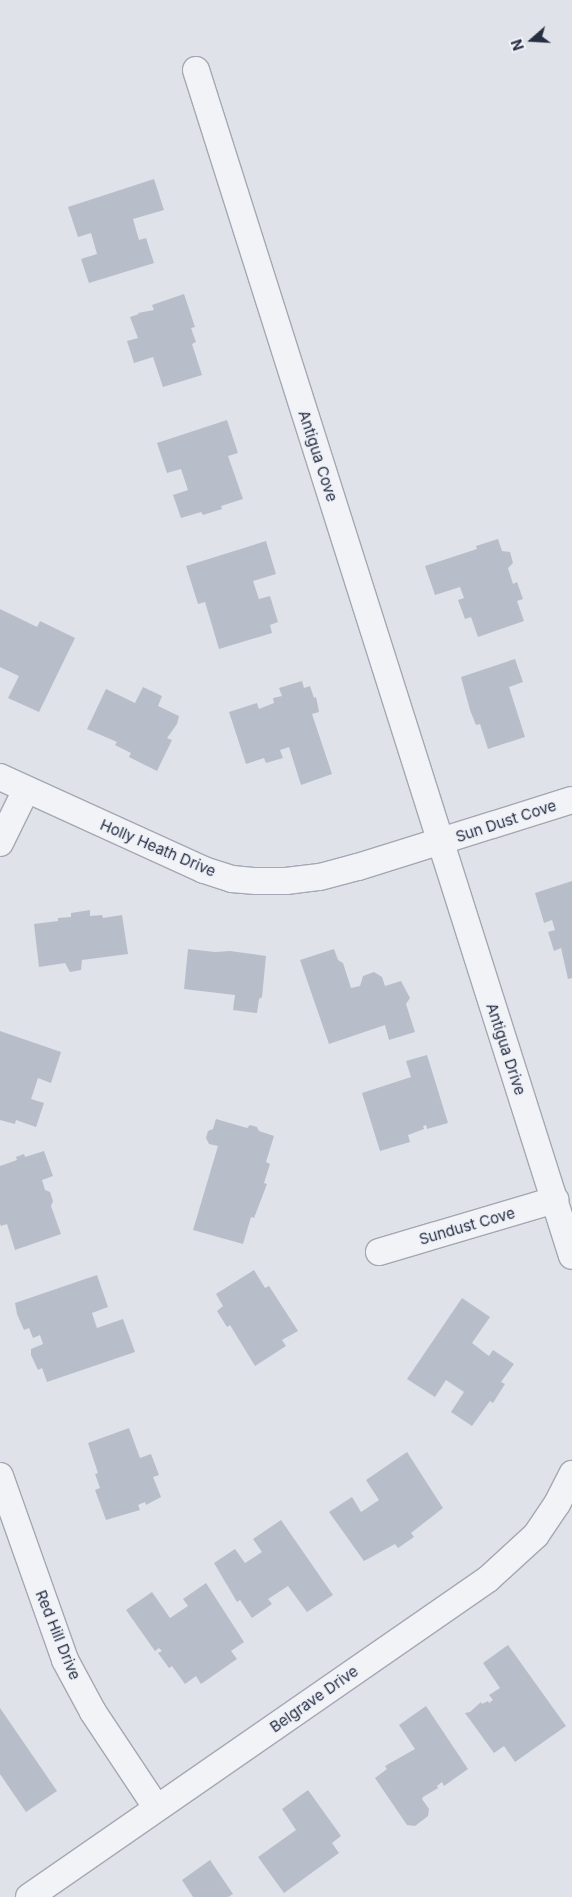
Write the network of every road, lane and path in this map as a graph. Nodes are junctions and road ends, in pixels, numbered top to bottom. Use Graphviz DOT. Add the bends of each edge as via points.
graph roads {
  1 [pos="196,70"];
  2 [pos="0,777"];
  3 [pos="26,790"];
  4 [pos="572,800"];
  5 [pos="440,842"];
  6 [pos="0,843"];
  7 [pos="554,1200"];
  8 [pos="379,1252"];
  9 [pos="572,1256"];
  10 [pos="572,1474"];
  11 [pos="0,1476"];
  12 [pos="156,1807"];
  13 [pos="29,1897"];
  1 -- 5 [label="street, Antigua Cove"];
  2 -- 3 [label="street, Holly Heath Drive"];
  3 -- 5 [label="street, Holly Heath Drive" via="204,870 240,880 286,882 320,877"];
  3 -- 6 [label="street"];
  4 -- 5 [label="street, Sun Dust Cove"];
  5 -- 7 [label="street, Antigua Drive"];
  7 -- 8 [label="street, Sundust Cove"];
  7 -- 9 [label="street, Antigua Drive"];
  10 -- 12 [label="street, Belgrave Drive" via="536,1535 488,1579"];
  11 -- 12 [label="street, Red Hill Drive" via="65,1660 93,1712"];
  12 -- 13 [label="street, Belgrave Drive"];
}
